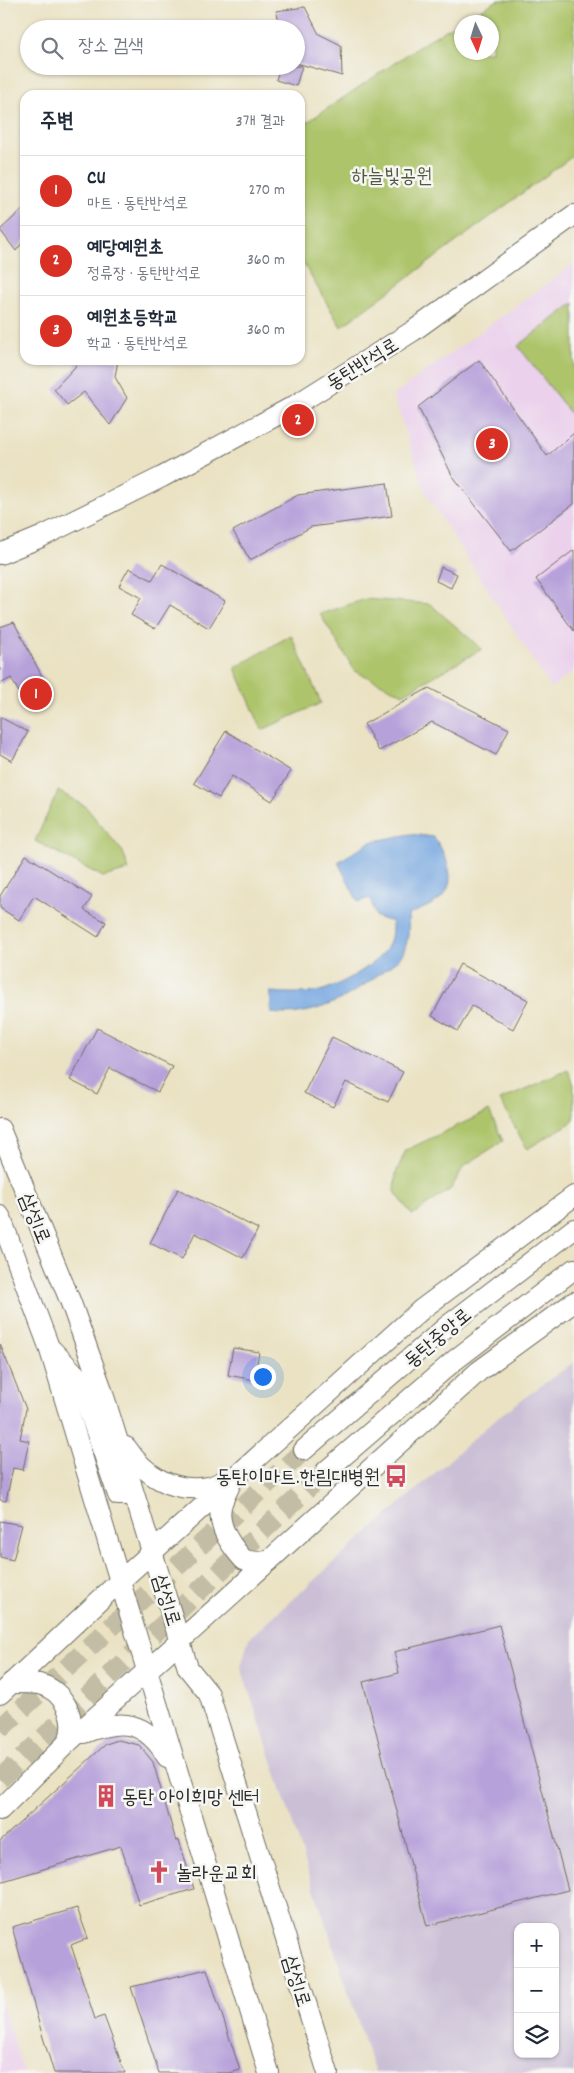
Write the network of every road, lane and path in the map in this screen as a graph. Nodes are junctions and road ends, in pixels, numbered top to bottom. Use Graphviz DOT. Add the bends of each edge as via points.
graph roads {
  1 [pos="574,215"];
  2 [pos="0,554"];
  3 [pos="0,1128"];
  4 [pos="574,1196"];
  5 [pos="0,1216"];
  6 [pos="574,1229"];
  7 [pos="574,1269"];
  8 [pos="574,1302"];
  9 [pos="49,1347"];
  10 [pos="116,1431"];
  11 [pos="304,1450"];
  12 [pos="326,1471"];
  13 [pos="238,1477"];
  14 [pos="131,1483"];
  15 [pos="154,1553"];
  16 [pos="269,1560"];
  17 [pos="119,1582"];
  18 [pos="180,1641"];
  19 [pos="146,1671"];
  20 [pos="6,1688"];
  21 [pos="67,1743"];
  22 [pos="182,1780"];
  23 [pos="0,1810"];
  24 [pos="269,2073"];
  25 [pos="328,2073"];
  1 -- 2 [label="street, 동탄반석로" via="412,331 294,406 41,538"];
  3 -- 10 [label="street, 삼성1로" via="71,1303"];
  4 -- 13 [label="street" via="422,1309"];
  5 -- 9 [label="street, 삼성1로"];
  6 -- 11 [label="street, 동탄중앙로" via="446,1327"];
  7 -- 12 [label="street" via="454,1360"];
  8 -- 16 [label="street" via="479,1371"];
  9 -- 14 [label="street" via="77,1376 118,1495 126,1494"];
  9 -- 17 [label="street, 삼성1로"];
  10 -- 13 [label="street" via="138,1465 178,1488 209,1487"];
  10 -- 14 [label="street, 삼성1로"];
  13 -- 15 [label="street"];
  13 -- 16 [label="street" via="221,1507 227,1538 244,1560"];
  14 -- 15 [label="street, 삼성1로"];
  15 -- 17 [label="street"];
  15 -- 18 [label="street, 삼성1로"];
  16 -- 18 [label="street"];
  17 -- 19 [label="street, 삼성1로"];
  17 -- 20 [label="street"];
  18 -- 19 [label="street"];
  18 -- 25 [label="street, 삼성1로" via="188,1668 209,1694"];
  19 -- 21 [label="street"];
  19 -- 22 [label="street, 삼성1로"];
  20 -- 21 [label="street" via="39,1684 52,1689 69,1709 72,1722"];
  21 -- 22 [label="street" via="103,1726 125,1725 143,1730 156,1738"];
  21 -- 23 [label="street"];
  22 -- 24 [label="street, 삼성1로"];
}
